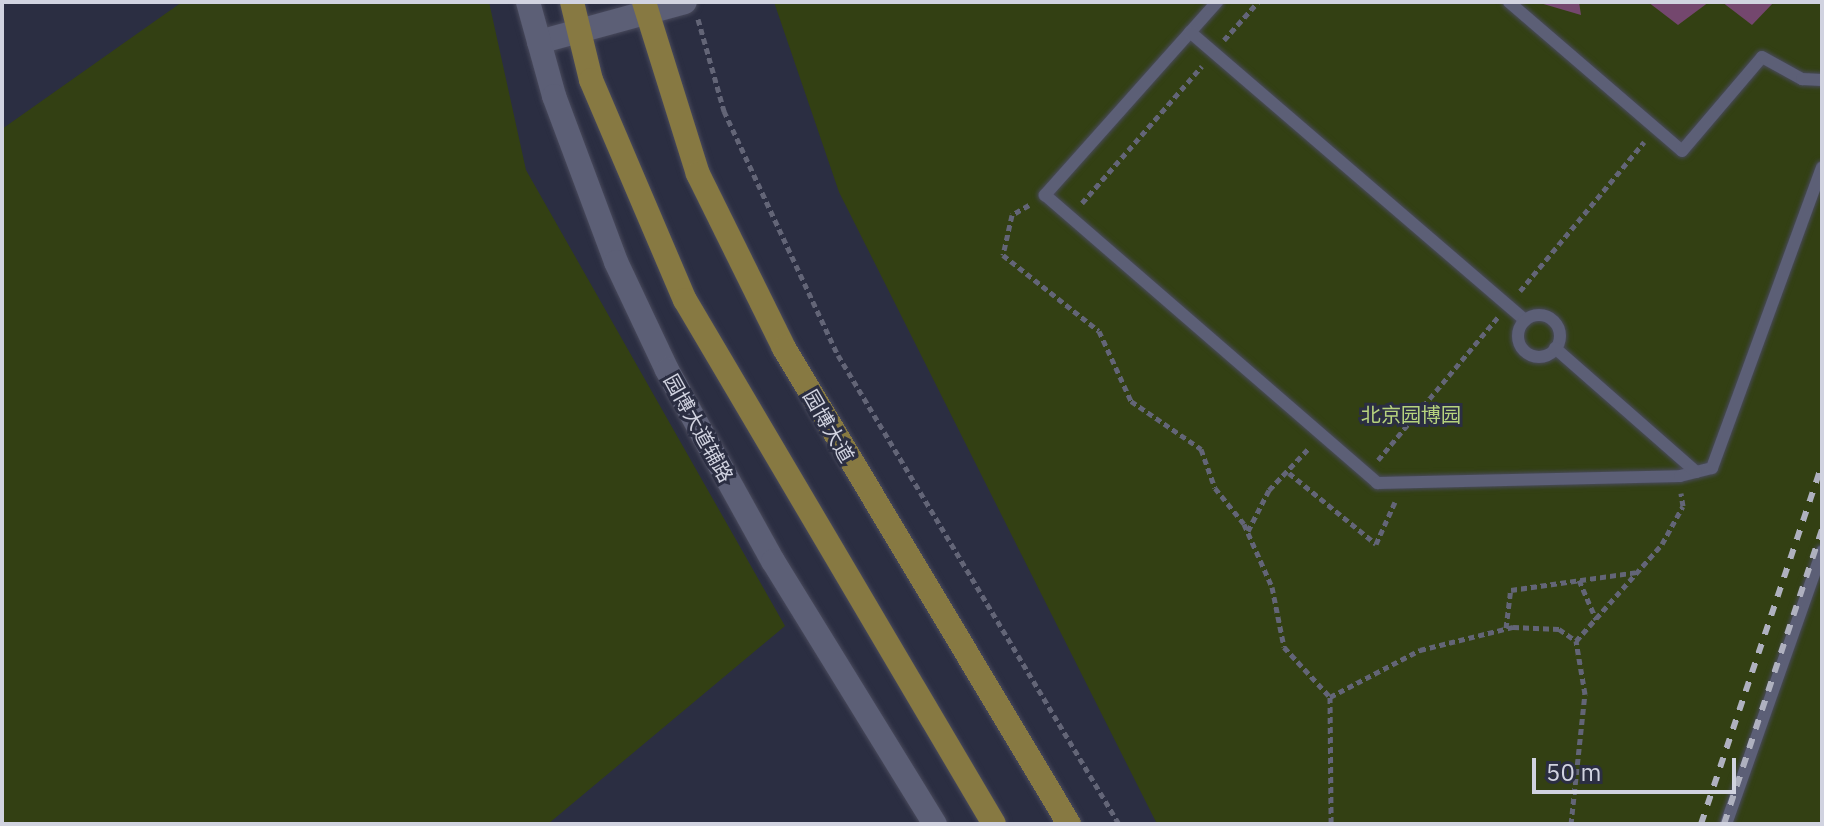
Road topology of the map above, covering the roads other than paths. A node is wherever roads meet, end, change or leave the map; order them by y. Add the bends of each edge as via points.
1 (528, 2) edge
2 (572, 2) edge
3 (685, 2) edge
4 (1217, 2) edge
5 (1509, 2) edge
6 (645, 8) edge
7 (578, 29) junction
8 (1190, 32) junction
9 (539, 42) junction
10 (1822, 80) edge
11 (1822, 167) edge
12 (1525, 320) junction
13 (1555, 348) junction
14 (1696, 472) junction
15 (1822, 551) edge
16 (935, 824) edge
17 (994, 824) edge
18 (1069, 824) edge
19 (1726, 824) edge

1 - 9 street, 园博大道辅路
2 - 7 main road
3 - 6 street
4 - 8 lane
5 - 10 lane via 1682,151 1762,57 1802,79
6 - 7 street
6 - 18 main road, 园博大道 via 698,174 784,348
7 - 9 street
7 - 17 main road via 591,80 685,300
8 - 12 lane
8 - 14 lane via 1045,195 1070,217 1377,483
9 - 16 street, 园博大道辅路 via 616,262 667,370 773,561
11 - 14 lane via 1712,468
12 - 13 lane via 1536,315 1554,321 1560,333
12 - 13 lane via 1518,333 1526,352 1540,357
13 - 14 lane
15 - 19 lane

